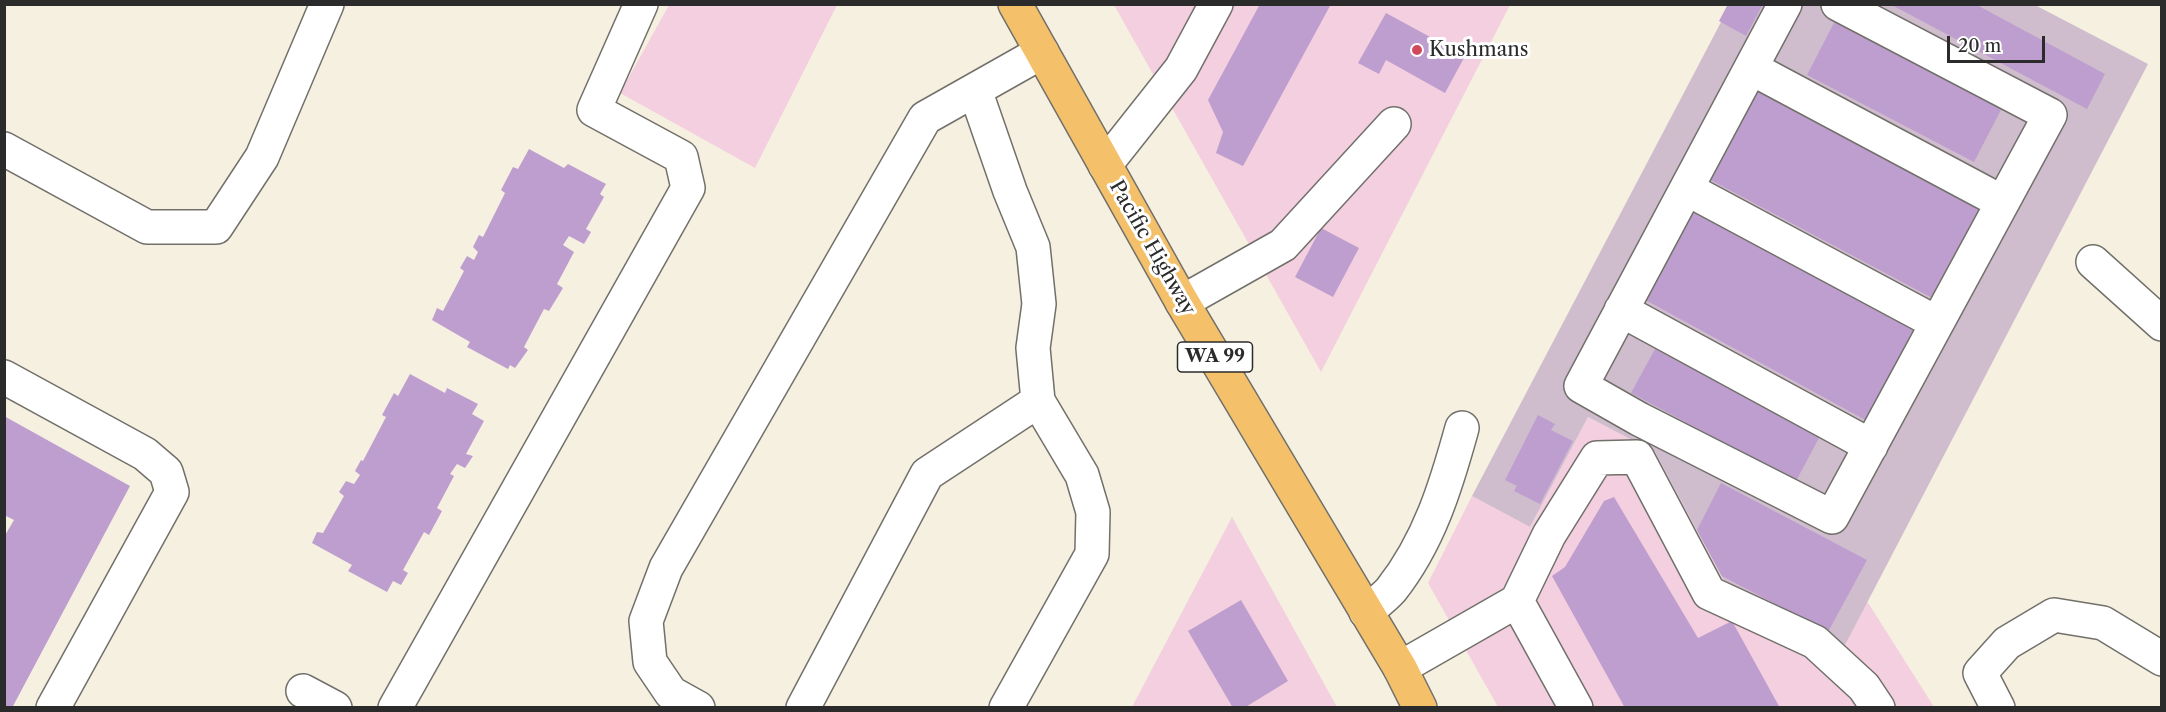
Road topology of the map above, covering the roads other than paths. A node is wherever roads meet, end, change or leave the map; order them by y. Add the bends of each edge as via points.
1 (327, 4) edge
2 (641, 4) edge
3 (1016, 4) edge
4 (1216, 4) edge
5 (1785, 4) edge
6 (1838, 4) edge
7 (1042, 52) junction
8 (1751, 68) junction
9 (975, 90) junction
10 (1394, 124) dead end
11 (4, 149) edge
12 (1105, 165) junction
13 (1686, 189) junction
14 (2002, 202) junction
15 (2093, 262) dead end
16 (1182, 302) junction
17 (1621, 310) junction
18 (1937, 323) junction
19 (2162, 324) edge
20 (4, 377) edge
21 (1038, 401) junction
22 (1639, 419) junction
23 (1462, 428) dead end
24 (1871, 446) junction
25 (1617, 457) junction
26 (1517, 602) junction
27 (1366, 612) junction
28 (2162, 659) edge
29 (1400, 668) junction
30 (303, 691) dead end
31 (53, 708) edge
32 (335, 708) edge
33 (395, 708) edge
34 (698, 708) edge
35 (803, 708) edge
36 (1006, 708) edge
37 (1420, 708) edge
38 (1575, 708) edge
39 (1878, 708) edge
40 (1998, 708) edge

1 - 11 lane via 262,157 216,226 147,227
2 - 33 lane via 594,110 681,157 688,188
3 - 7 highway, Pacific Highway / WA 99
4 - 12 lane via 1181,69
5 - 8 lane
6 - 14 lane via 2050,115
7 - 9 lane
7 - 12 highway, Pacific Highway / WA 99
8 - 13 lane
8 - 14 lane
9 - 21 lane via 1033,247 1039,304 1033,348
9 - 34 lane via 925,118 666,568 646,621 650,662 671,693
10 - 16 lane via 1282,245
12 - 16 highway, Pacific Highway / WA 99
13 - 17 lane
13 - 18 lane
14 - 18 lane
15 - 19 lane
16 - 27 highway, Pacific Highway / WA 99
17 - 22 lane via 1581,386
17 - 24 lane
18 - 24 lane
20 - 31 lane via 145,454 166,472 172,492
21 - 35 lane via 927,474
21 - 36 lane via 1082,475 1093,512 1092,554
22 - 24 lane via 1832,517
22 - 25 lane
23 - 27 lane via 1431,524 1390,592
25 - 26 lane via 1597,458 1549,535
25 - 39 lane via 1637,457 1709,593 1815,642 1864,687
26 - 29 lane
26 - 38 lane
27 - 29 highway, Pacific Highway / WA 99
28 - 40 lane via 2103,623 2054,615 2007,643 1980,673
29 - 37 highway, Pacific Highway / WA 99
30 - 32 lane

